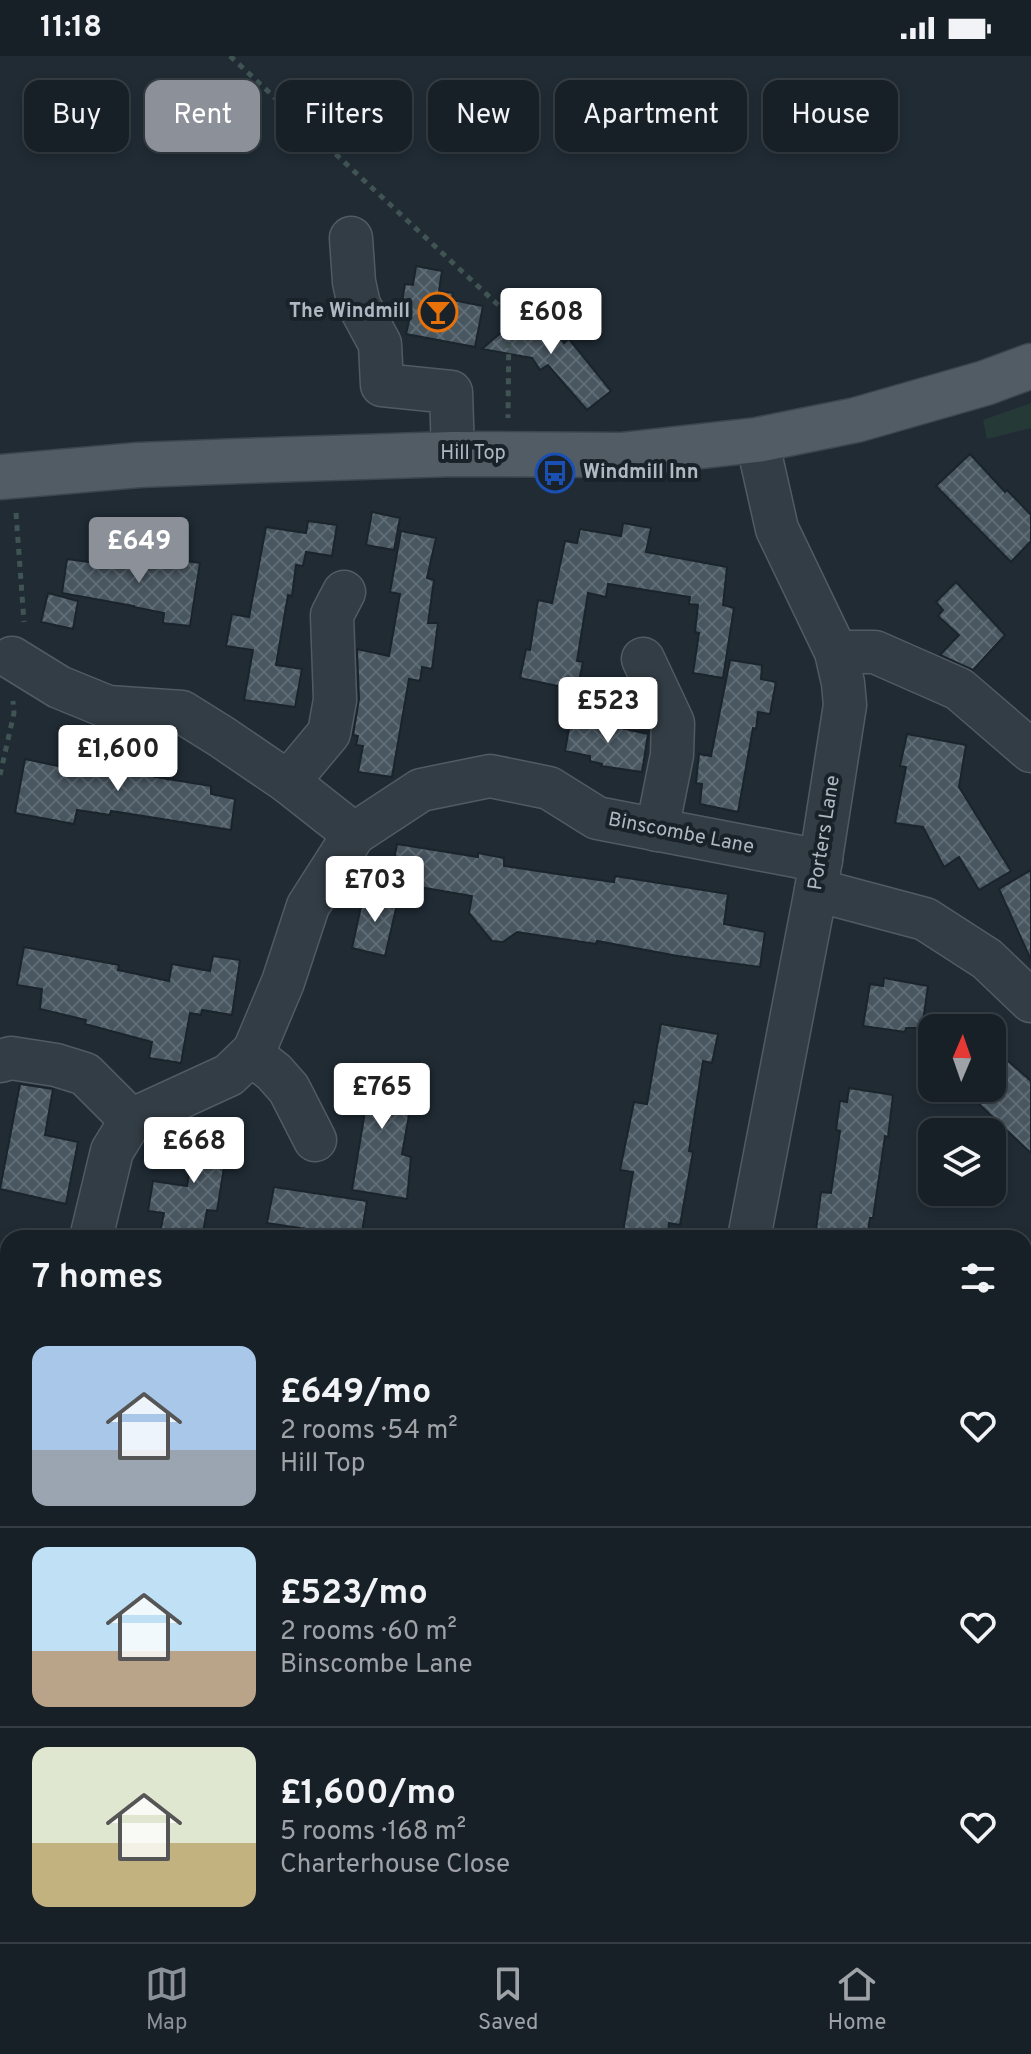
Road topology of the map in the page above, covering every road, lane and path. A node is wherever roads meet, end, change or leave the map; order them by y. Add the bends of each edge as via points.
1 (230, 56) edge
2 (351, 238) dead end
3 (1031, 366) edge
4 (757, 440) junction
5 (453, 454) junction
6 (507, 454) junction
7 (6, 476) edge
8 (344, 592) dead end
9 (836, 652) junction
10 (14, 659) junction
11 (643, 659) dead end
12 (1031, 751) edge
13 (0, 775) edge
14 (288, 782) junction
15 (657, 830) junction
16 (354, 834) junction
17 (818, 876) junction
18 (1031, 1001) edge
19 (251, 1054) junction
20 (0, 1061) edge
21 (131, 1120) junction
22 (315, 1140) dead end
23 (93, 1230) edge
24 (751, 1230) edge

1 - 6 path via 509,315
2 - 5 street via 359,305 380,344 382,385 451,392
3 - 4 main road, Hill Top via 856,420
4 - 6 main road, Hill Top via 621,455
4 - 9 street, Porters Lane via 777,529
5 - 6 main road, Hill Top
5 - 7 main road, Hill Top via 139,465
7 - 10 path via 25,641
8 - 14 street via 332,615 335,700 329,733
9 - 12 street via 875,652 959,689
9 - 17 street, Porters Lane via 845,705
10 - 13 path via 14,713
10 - 14 street via 59,687 108,707 182,712
11 - 15 street via 673,723
14 - 16 street
15 - 16 street, Binscombe Lane via 597,818 549,788 490,776 421,790
15 - 17 street, Binscombe Lane
16 - 19 street, Binscombe Lane via 308,906
17 - 18 street, Binscombe Lane via 925,919 987,959
17 - 24 street, Porters Lane
19 - 21 street, Binscombe Lane via 229,1075
19 - 22 street via 289,1089
20 - 21 street via 11,1058 85,1074
21 - 23 street via 112,1151

